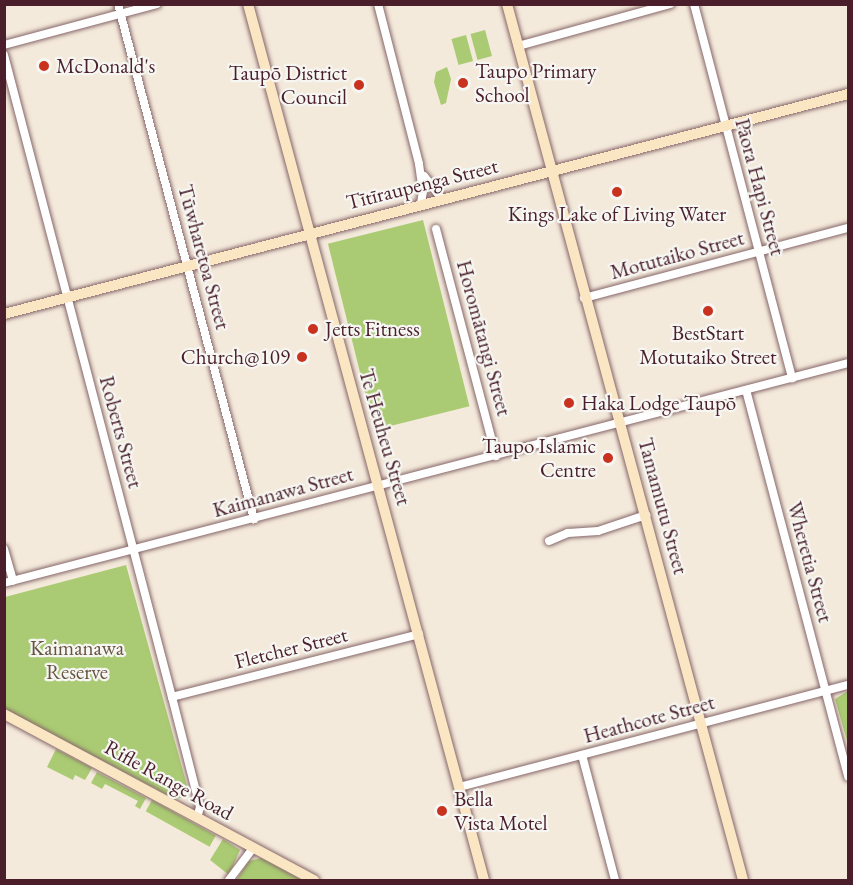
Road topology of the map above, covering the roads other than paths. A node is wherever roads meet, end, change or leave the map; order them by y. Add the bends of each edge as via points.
1 (118, 4) edge
2 (157, 4) edge
3 (248, 4) edge
4 (378, 4) edge
5 (507, 4) edge
6 (670, 4) edge
7 (694, 4) edge
8 (121, 14) junction
9 (4, 45) edge
10 (518, 46) junction
11 (4, 55) edge
12 (849, 94) edge
13 (725, 126) junction
14 (418, 164) junction
15 (550, 172) junction
16 (442, 199) junction
17 (421, 204) junction
18 (849, 228) edge
19 (436, 229) dead end
20 (308, 233) junction
21 (759, 252) junction
22 (188, 265) junction
23 (67, 297) junction
24 (584, 298) junction
25 (4, 314) edge
26 (849, 363) edge
27 (792, 378) junction
28 (746, 390) junction
29 (620, 423) junction
30 (496, 456) junction
31 (379, 487) junction
32 (646, 515) junction
33 (254, 519) junction
34 (549, 541) dead end
35 (4, 549) edge
36 (133, 550) junction
37 (9, 582) edge
38 (419, 634) junction
39 (849, 685) edge
40 (826, 691) junction
41 (172, 697) junction
42 (4, 714) edge
43 (702, 724) junction
44 (582, 755) junction
45 (849, 777) edge
46 (459, 788) junction
47 (197, 818) junction
48 (253, 848) junction
49 (230, 880) edge
50 (314, 880) edge
51 (484, 880) edge
52 (615, 880) edge
53 (743, 880) edge

1 - 8 street, Tūwharetoa Street
2 - 8 street
3 - 20 street, Te Heuheu Street
4 - 14 street
5 - 10 street, Tamamutu Street
6 - 10 street
7 - 13 street, Pāora Hapi Street
8 - 9 street
8 - 22 street, Tūwharetoa Street
10 - 15 street, Tamamutu Street
11 - 23 street, Roberts Street
12 - 13 street, Tītīraupenga Street
13 - 15 street, Tītīraupenga Street
13 - 21 street, Pāora Hapi Street
14 - 16 street via 429,187
14 - 17 street
15 - 16 street, Tītīraupenga Street
15 - 24 street, Tamamutu Street
16 - 17 street, Tītīraupenga Street
17 - 20 street, Tītīraupenga Street
18 - 21 street, Motutaiko Street
19 - 30 street, Horomātangi Street
20 - 22 street, Tītīraupenga Street
20 - 31 street, Te Heuheu Street
21 - 24 street, Motutaiko Street
21 - 27 street, Pāora Hapi Street
22 - 23 street, Tītīraupenga Street
22 - 33 street, Tūwharetoa Street
23 - 25 street, Tītīraupenga Street
23 - 36 street, Roberts Street
24 - 29 street, Tamamutu Street
26 - 27 street, Kaimanawa Street
27 - 28 street, Kaimanawa Street
28 - 29 street, Kaimanawa Street
28 - 40 street, Wheretia Street
29 - 30 street, Kaimanawa Street
29 - 32 street, Tamamutu Street
30 - 31 street, Kaimanawa Street
31 - 33 street, Kaimanawa Street
31 - 38 street, Te Heuheu Street
32 - 34 street via 598,531 568,532
32 - 43 street, Tamamutu Street
33 - 36 street, Kaimanawa Street
35 - 37 street
36 - 37 street, Kaimanawa Street
36 - 41 street, Roberts Street
38 - 41 street, Fletcher Street
38 - 46 street, Te Heuheu Street
39 - 40 street, Heathcote Street
40 - 43 street, Heathcote Street
40 - 45 street, Wheretia Street
41 - 47 street, Roberts Street via 200,807
42 - 47 street, Rifle Range Road
43 - 44 street, Heathcote Street
43 - 53 street, Tamamutu Street
44 - 46 street, Heathcote Street
44 - 52 street
46 - 51 street, Te Heuheu Street
47 - 48 street, Rifle Range Road
48 - 49 street
48 - 50 street, Rifle Range Road

